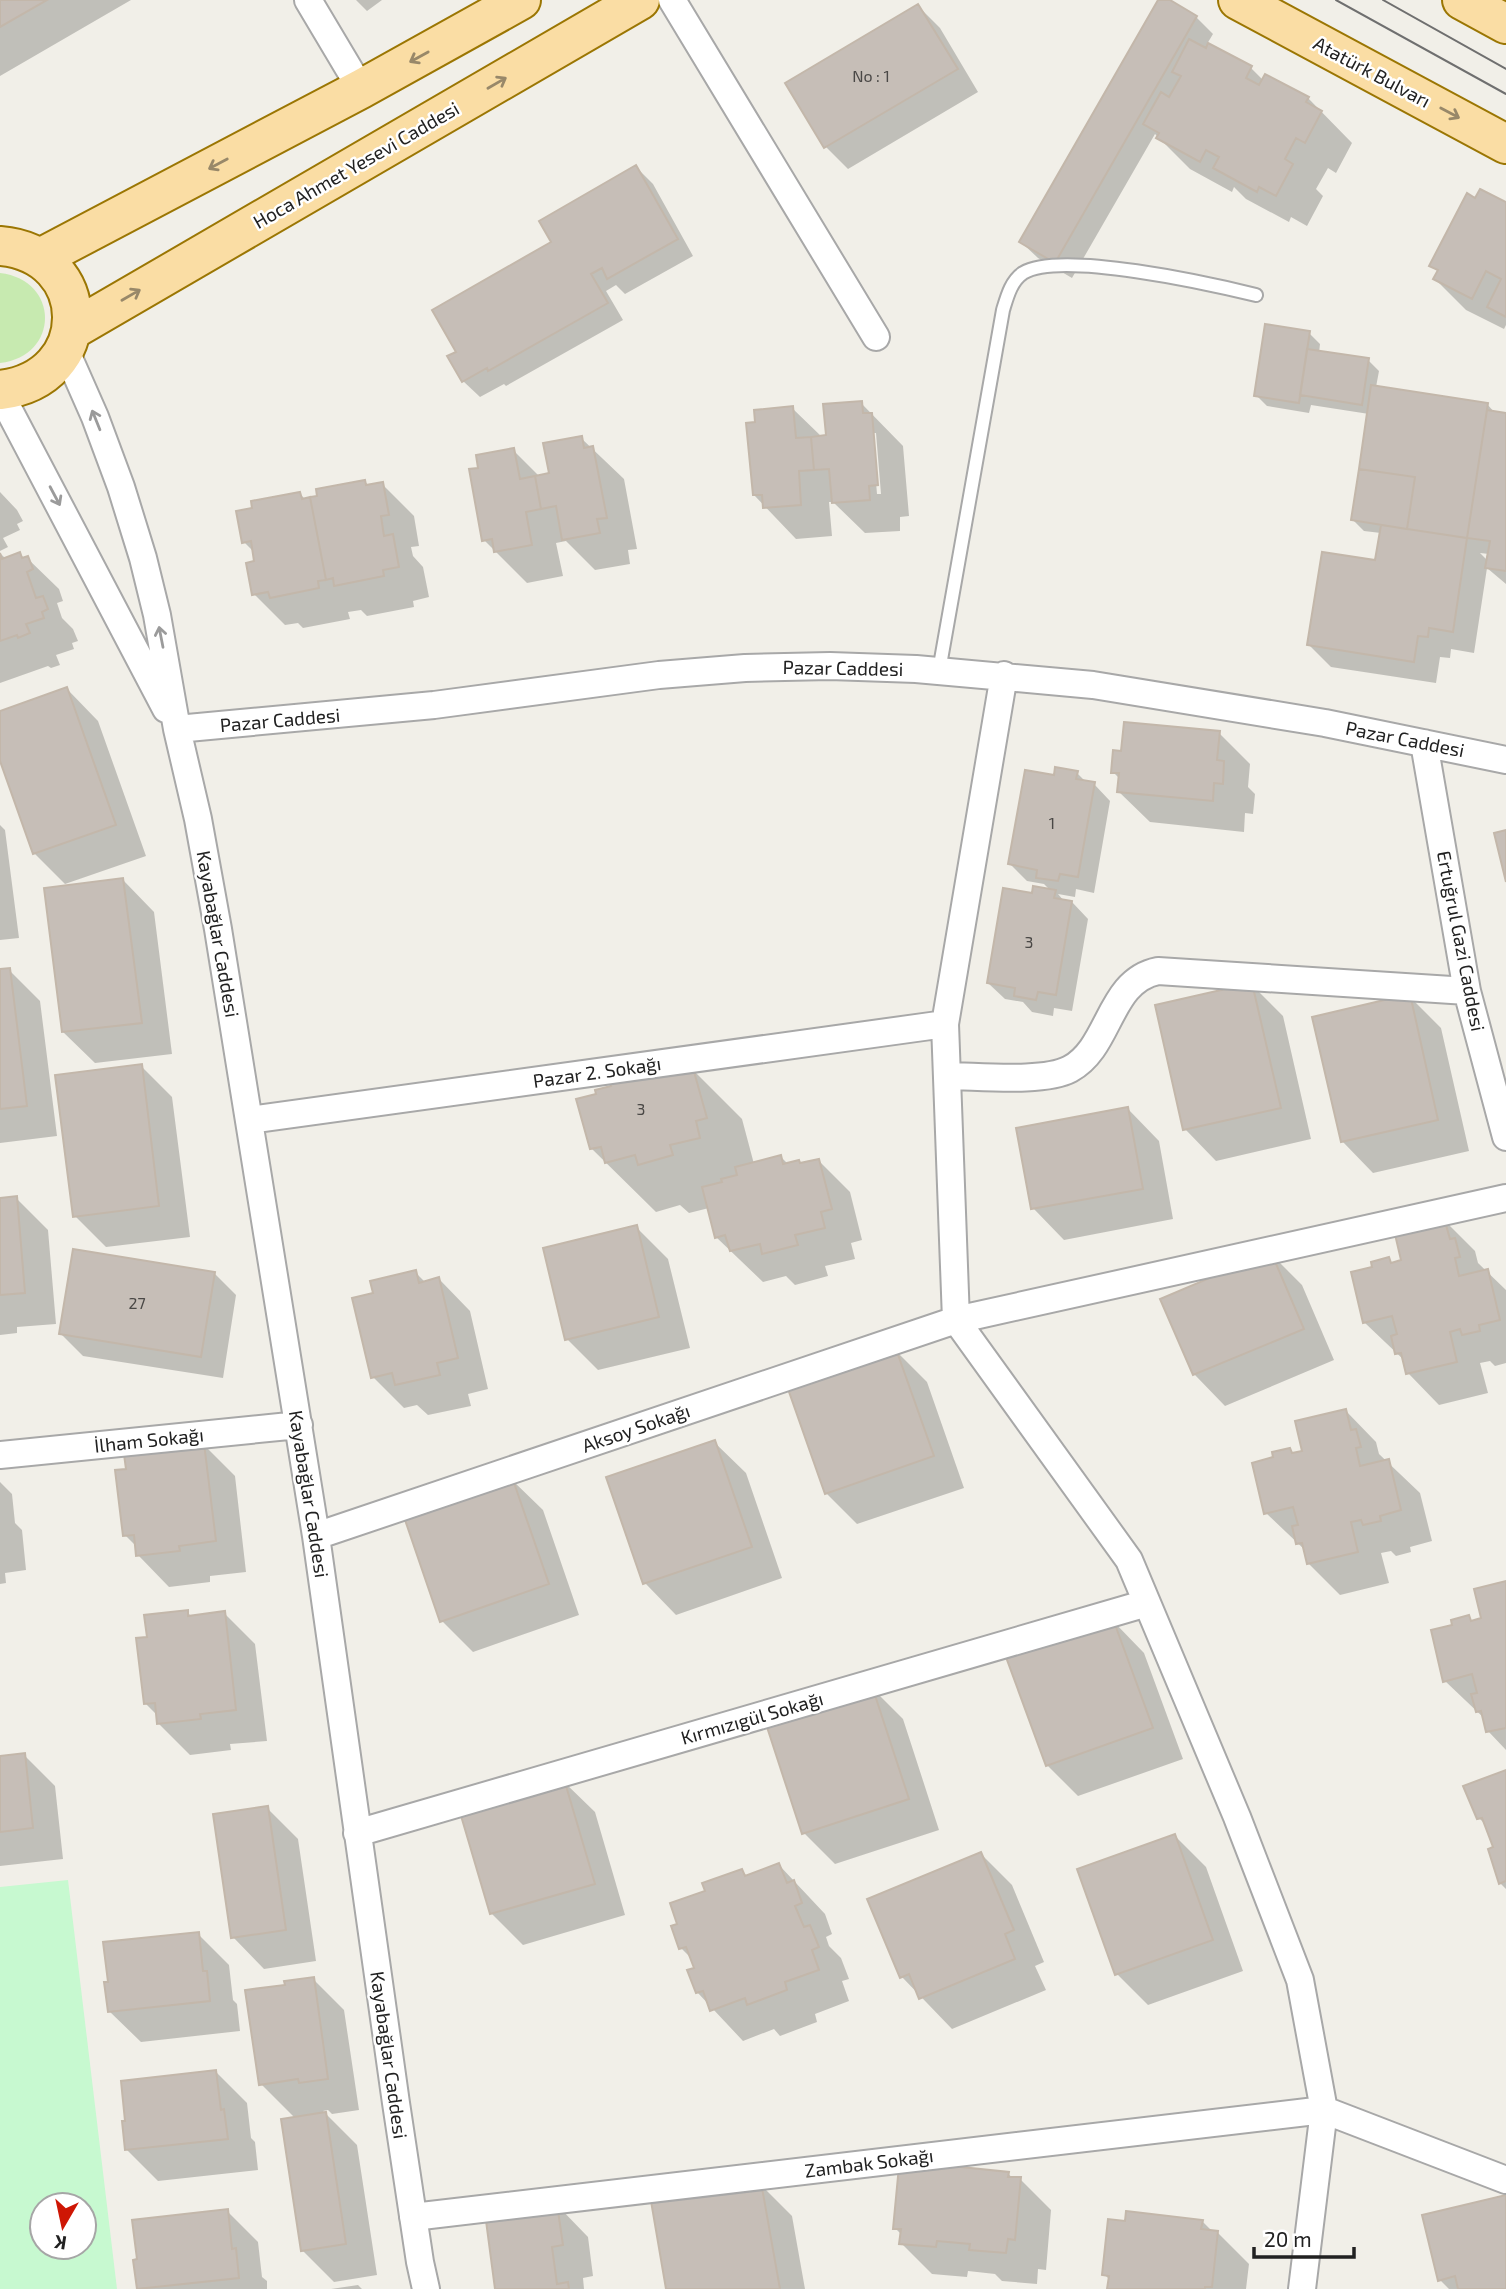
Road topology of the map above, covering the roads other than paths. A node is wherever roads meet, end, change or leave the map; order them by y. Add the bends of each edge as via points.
1 (308, 0) edge
2 (521, 0) edge
3 (640, 0) edge
4 (672, 0) edge
5 (1238, 0) edge
6 (361, 89) junction
7 (1506, 144) edge
8 (0, 245) edge
9 (40, 258) junction
10 (1256, 295) dead end
11 (876, 337) dead end
12 (68, 340) junction
13 (0, 391) edge
14 (939, 671) junction
15 (1004, 675) junction
16 (177, 729) junction
17 (1424, 743) junction
18 (1506, 760) edge
19 (1467, 991) junction
20 (945, 1024) junction
21 (947, 1076) junction
22 (250, 1120) junction
23 (1506, 1137) edge
24 (1506, 1198) edge
25 (956, 1320) junction
26 (299, 1425) junction
27 (0, 1455) edge
28 (316, 1536) junction
29 (1147, 1603) junction
30 (357, 1833) junction
31 (1324, 2109) junction
32 (1506, 2180) edge
33 (413, 2217) junction
34 (420, 2262) junction
35 (421, 2289) edge
36 (426, 2289) edge
37 (1302, 2289) edge

1 - 6 street
2 -> 6 main road
12 -> 3 main road, Hoca Ahmet Yesevi Caddesi
4 - 11 street
5 -> 7 main road, Atatürk Bulvarı
6 -> 9 main road
8 - 9 main road
9 - 12 main road via 66,289 72,309
10 - 14 lane via 1126,270 1040,266 1022,274 1010,289 1003,310
12 - 13 main road, Hoca Ahmet Yesevi Caddesi via 54,366 38,379
16 -> 12 street, Kayabağlar Caddesi via 143,558
13 -> 16 street, Kayabağlar Caddesi
14 - 15 street, Pazar Caddesi
14 - 16 street, Pazar Caddesi via 745,668 434,705
15 - 17 street, Pazar Caddesi via 1180,698
15 - 20 street
16 - 22 street, Kayabağlar Caddesi via 198,819
17 - 18 street, Pazar Caddesi
17 - 19 street, Ertuğrul Gazi Caddesi
19 - 21 street via 1158,971 1136,979 1127,988 1090,1050 1071,1069 1040,1076
19 - 23 street, Ertuğrul Gazi Caddesi
20 - 21 street
20 - 22 street, Pazar 2. Sokağı
21 - 25 street
22 - 26 street, Kayabağlar Caddesi
24 - 25 street, Aksoy Sokağı
25 - 28 street, Aksoy Sokağı
25 - 29 street via 1129,1560
26 - 27 street, İlham Sokağı
26 - 28 street, Kayabağlar Caddesi
28 - 30 street, Kayabağlar Caddesi
29 - 30 street, Kırmızıgül Sokağı
29 - 31 street via 1300,1980
30 - 33 street, Kayabağlar Caddesi
31 - 32 street
31 - 33 street, Zambak Sokağı
31 - 37 street
33 - 34 street, Kayabağlar Caddesi
34 - 35 street, Kayabağlar Caddesi
34 - 36 street, Kayabağlar Caddesi

